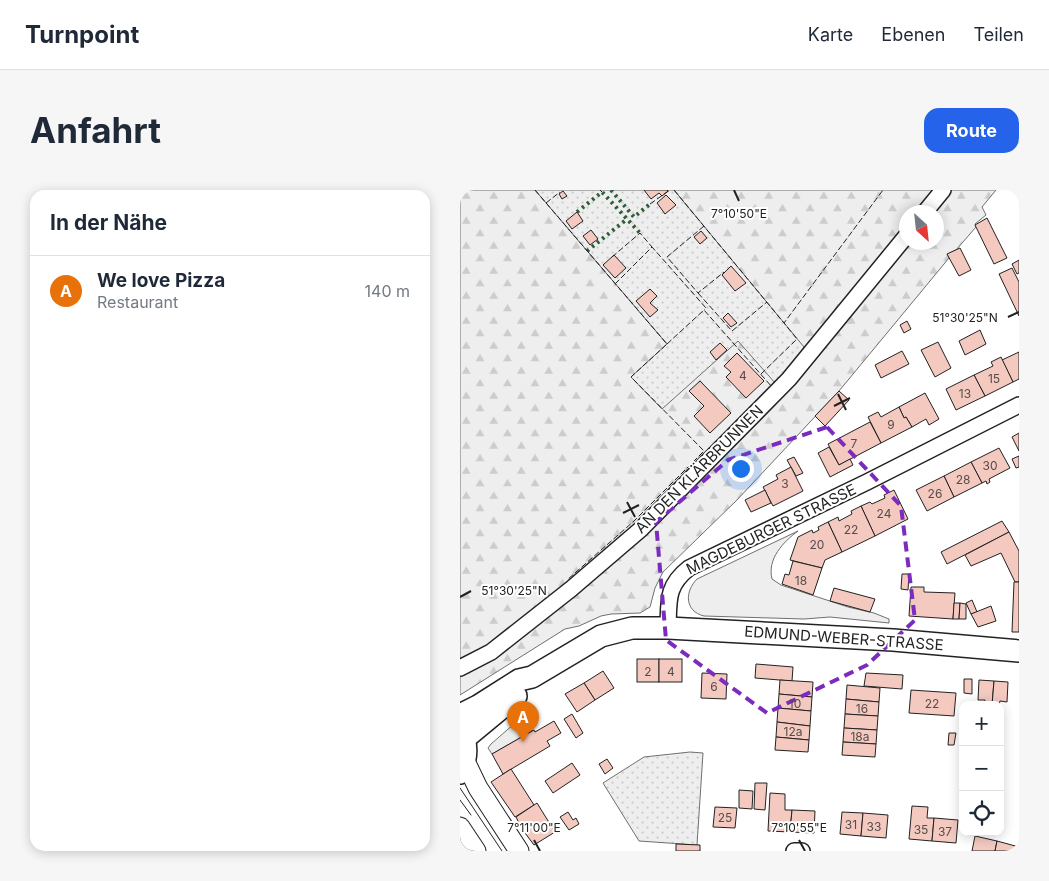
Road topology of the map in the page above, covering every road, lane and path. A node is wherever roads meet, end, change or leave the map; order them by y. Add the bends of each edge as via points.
1 (943, 190) edge
2 (931, 205) edge
3 (899, 244) edge
4 (1019, 405) edge
5 (668, 628) junction
6 (1019, 651) edge
7 (460, 668) edge
8 (532, 677) junction
9 (460, 715) edge
10 (462, 735) edge
11 (463, 767) edge
12 (460, 827) edge
13 (476, 851) edge
14 (519, 851) edge
15 (794, 851) edge
16 (802, 851) edge

1 - 2 street
3 - 7 street, AN DEN KLÄRBRUNNEN via 789,378 640,529 498,646
4 - 5 street, MAGDEBURGER STRASSE via 689,568 669,592
5 - 6 main road, EDMUND-WEBER-STRASSE via 893,640
5 - 8 main road via 632,628 601,636
8 - 9 main road via 519,680
8 - 10 main road via 524,689
10 - 11 main road via 466,750
11 - 14 street
12 - 13 street
15 - 16 street

